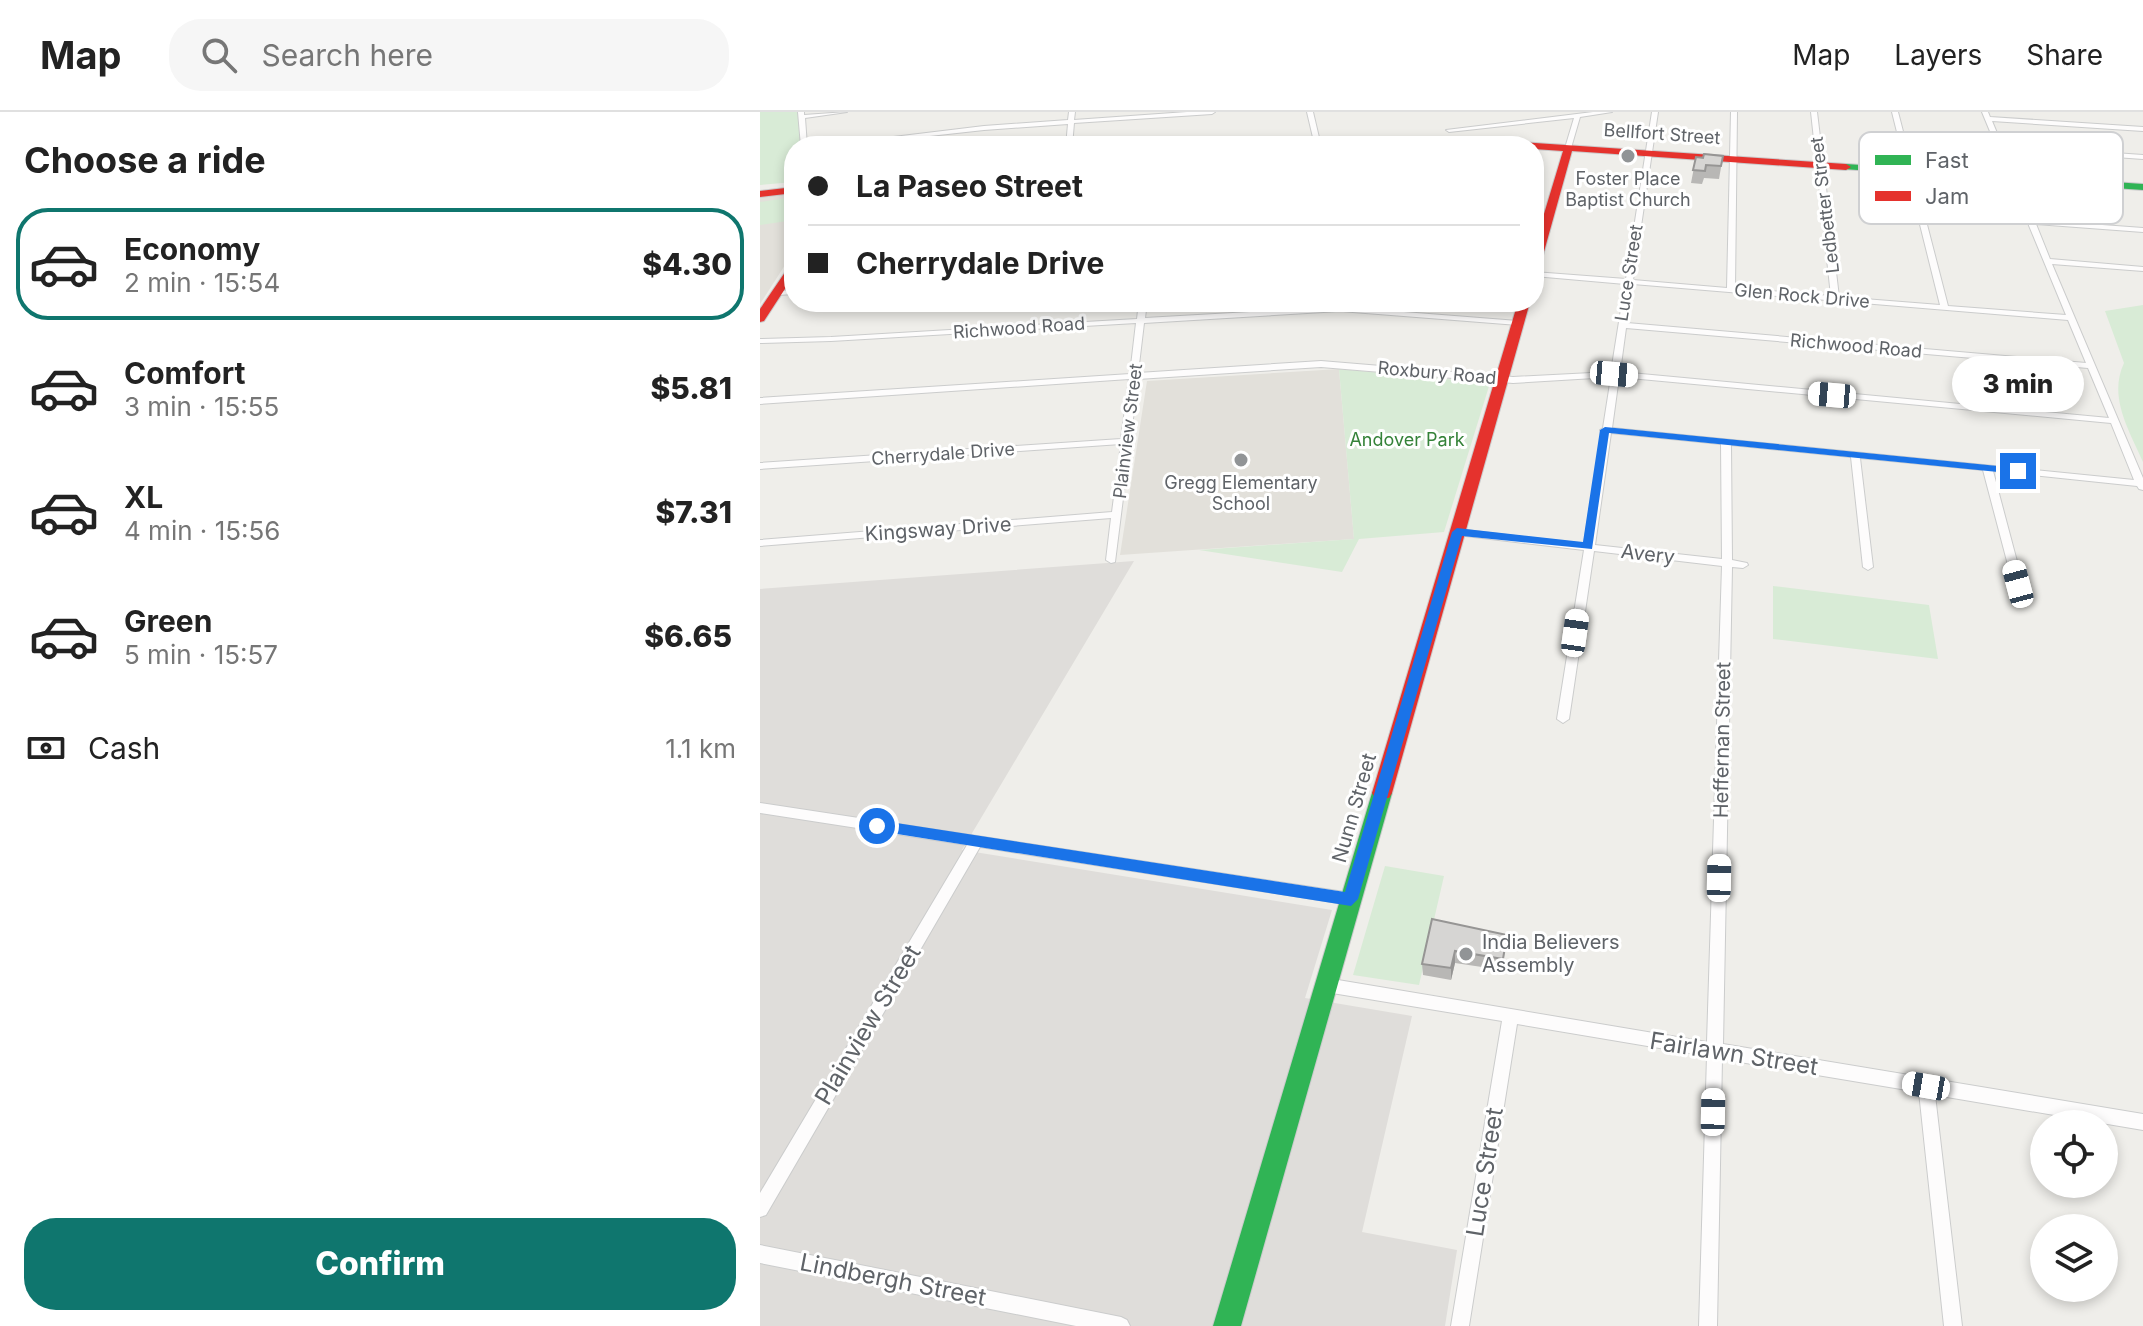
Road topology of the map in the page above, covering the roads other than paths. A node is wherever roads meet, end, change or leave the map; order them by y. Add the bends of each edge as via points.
1 (844, 112) edge
2 (1072, 112) edge
3 (1212, 112) edge
4 (1310, 112) edge
5 (1609, 112) edge
6 (1655, 112) edge
7 (1734, 112) edge
8 (1814, 112) edge
9 (1895, 112) edge
10 (802, 114) edge
11 (1575, 114) edge
12 (1986, 115) edge
13 (1071, 121) junction
14 (2143, 129) edge
15 (1900, 132) edge
16 (803, 136) edge
17 (922, 136) edge
18 (1070, 136) edge
19 (1315, 136) edge
20 (1445, 136) edge
21 (1544, 148) edge
22 (1568, 150) junction
23 (1544, 151) edge
24 (1649, 156) junction
25 (2123, 156) edge
26 (2143, 157) edge
27 (1734, 162) junction
28 (1822, 169) junction
29 (1859, 171) edge
30 (784, 184) edge
31 (2123, 186) edge
32 (760, 187) edge
33 (2143, 187) edge
34 (784, 191) edge
35 (2123, 193) edge
36 (760, 194) edge
37 (2143, 195) edge
38 (1544, 217) edge
39 (1923, 224) edge
40 (2032, 224) edge
41 (2059, 224) edge
42 (2143, 230) edge
43 (2047, 261) junction
44 (2143, 269) edge
45 (1544, 275) edge
46 (1628, 281) junction
47 (1731, 290) junction
48 (784, 294) edge
49 (1835, 299) junction
50 (1944, 307) junction
51 (1142, 312) edge
52 (1286, 312) edge
53 (1378, 312) edge
54 (1521, 312) edge
55 (760, 318) edge
56 (2070, 318) junction
57 (1141, 320) junction
58 (1518, 323) junction
59 (1622, 325) junction
60 (760, 341) edge
61 (2091, 366) junction
62 (1614, 374) junction
63 (1135, 376) junction
64 (1502, 378) junction
65 (760, 401) edge
66 (2113, 421) junction
67 (1605, 430) junction
68 (1126, 441) junction
69 (1726, 442) junction
70 (1855, 454) junction
71 (760, 466) edge
72 (1987, 468) junction
73 (2142, 487) edge
74 (1117, 515) junction
75 (1457, 532) junction
76 (760, 543) edge
77 (1588, 546) junction
78 (1111, 560) dead end
79 (1727, 563) junction
80 (1743, 565) dead end
81 (1868, 567) dead end
82 (2018, 584) dead end
83 (1563, 719) dead end
84 (760, 808) edge
85 (976, 842) junction
86 (1351, 899) junction
87 (1326, 985) junction
88 (1510, 1018) junction
89 (1715, 1051) junction
90 (1926, 1086) junction
91 (2143, 1122) edge
92 (760, 1209) edge
93 (760, 1254) edge
94 (1121, 1326) edge
95 (1227, 1326) edge
96 (1460, 1326) edge
97 (1708, 1326) edge
98 (1953, 1326) edge

1 - 10 street
2 - 13 street
3 - 13 street
4 - 19 street
5 - 11 street
6 - 24 street, Luce Street
7 - 27 street
8 - 28 street, Ledbetter Street
9 - 15 street
10 - 16 street
11 - 20 street
11 - 22 street
12 - 14 street
13 - 17 street
13 - 18 street
21 - 22 main road, Bellfort Street
22 - 23 main road, Bellfort Street
22 - 24 main road, Bellfort Street
22 - 38 main road
24 - 27 main road, Bellfort Street
24 - 46 street, Luce Street
25 - 26 street
27 - 28 main road, Bellfort Street
27 - 47 street
28 - 29 main road, Bellfort Street
28 - 49 street, Ledbetter Street
30 - 32 main road
31 - 33 main road, Bellfort Street
34 - 36 main road
35 - 37 main road, Bellfort Street
39 - 50 street
40 - 43 street
41 - 42 street
43 - 44 street
43 - 56 street
45 - 46 street, Glen Rock Drive
46 - 47 street, Glen Rock Drive
46 - 59 street, Luce Street
47 - 49 street, Glen Rock Drive
48 - 55 main road
49 - 50 street, Glen Rock Drive
50 - 56 street, Glen Rock Drive
51 - 57 street, Plainview Street
52 - 57 street, Richwood Road
53 - 58 street, Richwood Road
54 - 58 main road, Nunn Street
56 - 61 street
57 - 60 street, Richwood Road
57 - 63 street, Plainview Street
58 - 64 main road, Nunn Street
59 - 61 street, Richwood Road
59 - 62 street, Luce Street
61 - 66 street
62 - 64 street, Roxbury Road
62 - 66 street, Roxbury Road
62 - 67 street, Luce Street
63 - 64 street, Roxbury Road via 1321,364
63 - 65 street, Roxbury Road
63 - 68 street, Plainview Street
64 - 75 main road, Nunn Street
66 - 73 street
67 - 69 street
67 - 77 street, Luce Street
68 - 71 street, Cherrydale Drive
68 - 74 street, Plainview Street
69 - 70 street
69 - 79 street, Heffernan Street
70 - 72 street
70 - 81 street
72 - 73 street
72 - 82 street
74 - 76 street, Kingsway Drive
74 - 78 street, Plainview Street
75 - 77 street, Avery
75 - 86 main road, Nunn Street
77 - 79 street, Avery
77 - 83 street, Luce Street
79 - 80 street, Avery
79 - 89 street, Heffernan Street
84 - 85 street
85 - 86 street
85 - 92 street, Plainview Street
86 - 87 main road, Nunn Street
87 - 88 street, Fairlawn Street
87 - 95 main road, Nunn Street
88 - 89 street, Fairlawn Street
88 - 96 street, Luce Street
89 - 90 street, Fairlawn Street
89 - 97 street, Heffernan Street
90 - 91 street, Fairlawn Street
90 - 98 street
93 - 94 street, Lindbergh Street

